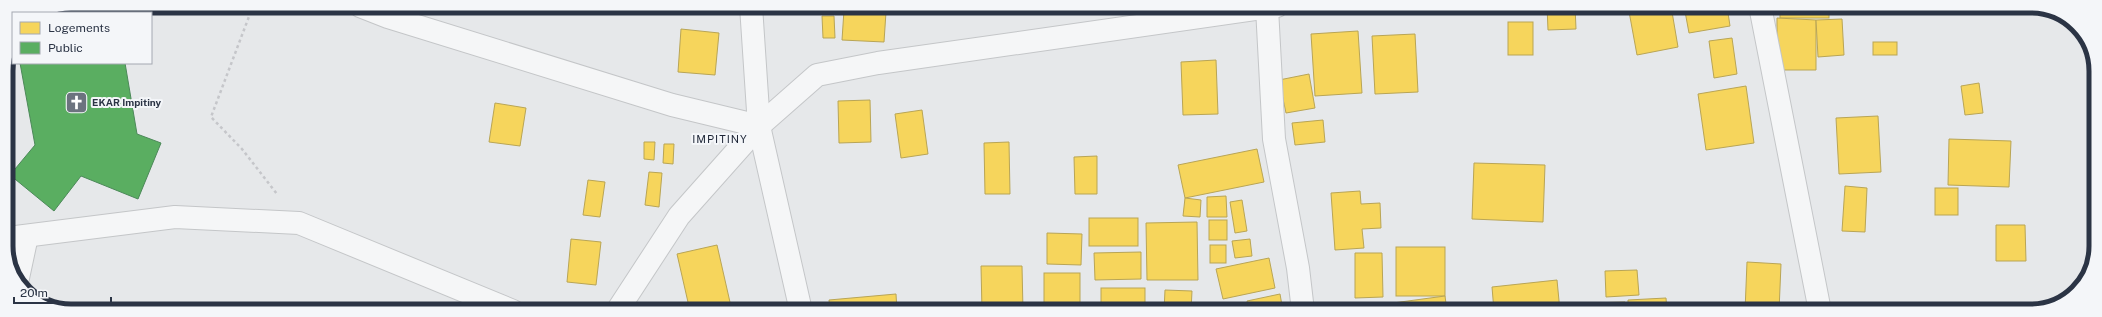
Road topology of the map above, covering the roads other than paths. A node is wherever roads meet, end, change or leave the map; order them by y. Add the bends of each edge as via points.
1 (378, 13) edge
2 (752, 13) edge
3 (1230, 13) edge
4 (1272, 13) edge
5 (1761, 13) edge
6 (759, 126) junction
7 (18, 237) edge
8 (18, 270) edge
9 (496, 304) edge
10 (622, 304) edge
11 (799, 304) edge
12 (1302, 304) edge
13 (1819, 304) edge

1 - 6 street via 672,104
2 - 6 street
3 - 6 street via 878,63 817,75
4 - 12 street via 1274,139
5 - 13 street
6 - 10 street via 679,216
6 - 11 street
7 - 8 street
7 - 9 street via 175,217 299,223

